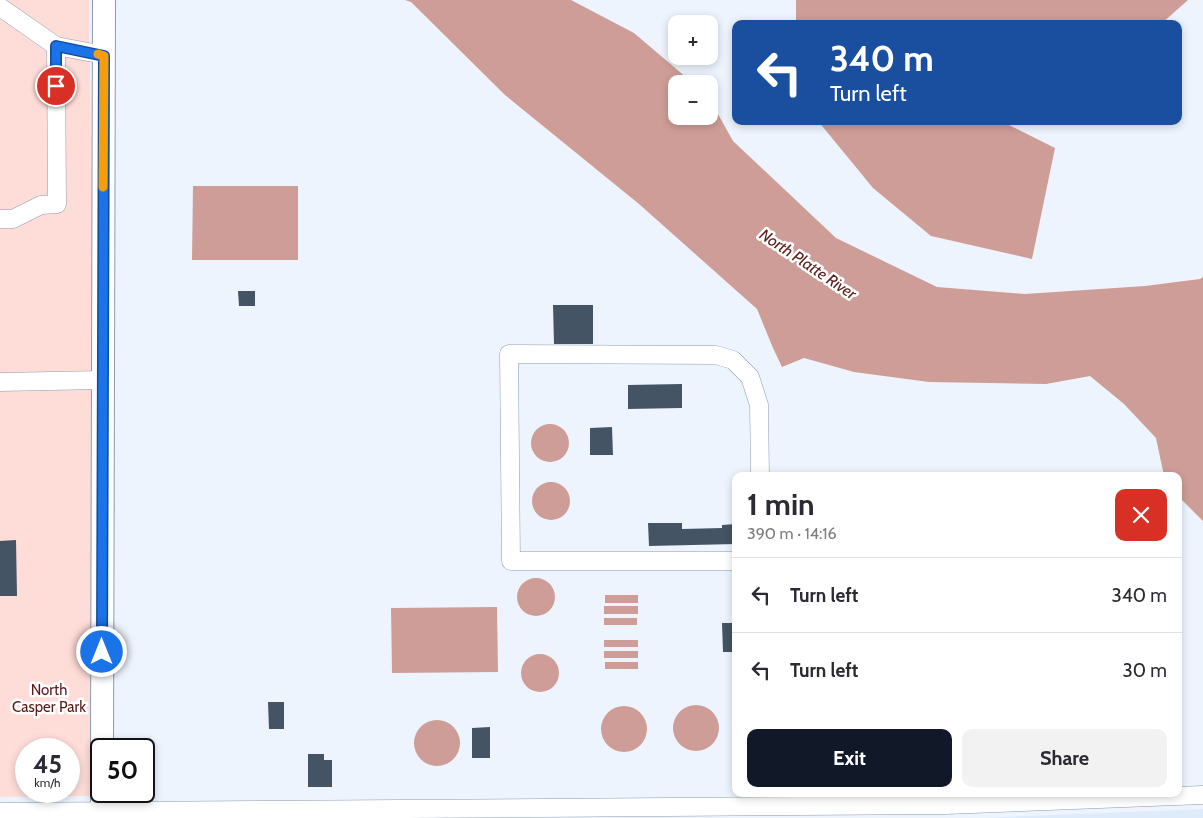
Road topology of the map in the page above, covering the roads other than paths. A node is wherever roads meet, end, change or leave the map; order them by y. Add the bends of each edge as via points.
1 (104, 0) edge
2 (0, 7) edge
3 (56, 46) junction
4 (104, 56) junction
5 (0, 219) edge
6 (102, 380) junction
7 (0, 382) edge
8 (760, 472) edge
9 (732, 561) edge
10 (102, 738) edge
11 (1203, 795) edge
12 (1182, 796) edge
13 (1171, 797) edge
14 (763, 800) edge
15 (102, 807) edge
16 (946, 811) edge
17 (0, 812) edge
18 (636, 812) edge
19 (393, 813) edge
20 (502, 813) edge

1 - 4 main road
2 - 3 street
3 - 4 street
3 - 5 street via 57,204 41,205 13,219
4 - 6 main road
6 - 7 street
6 - 10 main road
8 - 9 street via 759,405 750,377 733,360 716,355 508,354 511,561
11 - 12 street
13 - 16 street
14 - 16 street
14 - 18 street
15 - 17 street
15 - 19 street
18 - 20 street
19 - 20 street

